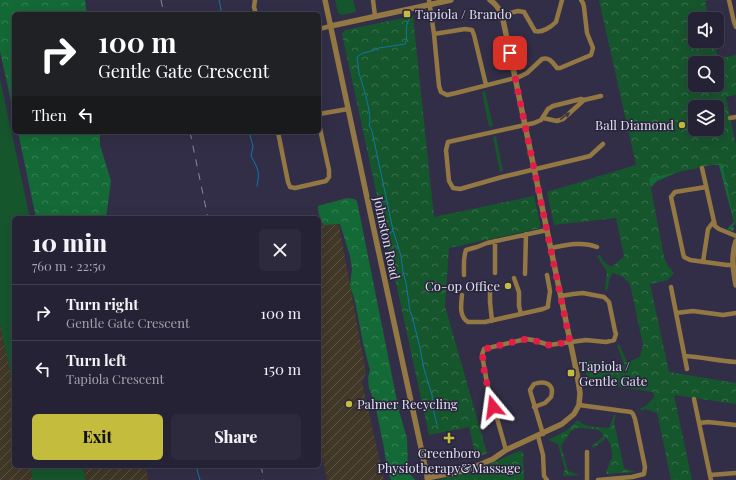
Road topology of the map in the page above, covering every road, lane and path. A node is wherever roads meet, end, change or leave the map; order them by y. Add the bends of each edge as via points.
1 (255, 0) edge
2 (325, 0) edge
3 (373, 0) edge
4 (451, 0) edge
5 (490, 0) edge
6 (562, 0) edge
7 (581, 0) edge
8 (729, 0) edge
9 (430, 2) edge
10 (255, 12) edge
11 (502, 15) junction
12 (375, 16) junction
13 (331, 26) junction
14 (736, 27) edge
15 (321, 28) edge
16 (434, 34) junction
17 (515, 79) junction
18 (486, 85) junction
19 (601, 96) dead end
20 (584, 100) junction
21 (348, 109) junction
22 (321, 114) edge
23 (736, 117) edge
24 (542, 118) junction
25 (730, 118) dead end
26 (525, 125) junction
27 (321, 133) edge
28 (278, 134) edge
29 (603, 144) dead end
30 (702, 168) dead end
31 (535, 170) junction
32 (706, 186) junction
33 (714, 221) junction
34 (547, 230) junction
35 (526, 234) junction
36 (736, 236) edge
37 (736, 241) edge
38 (495, 242) junction
39 (597, 247) dead end
40 (551, 248) junction
41 (703, 262) junction
42 (732, 265) junction
43 (495, 273) dead end
44 (526, 274) dead end
45 (464, 275) dead end
46 (547, 275) dead end
47 (514, 278) dead end
48 (736, 285) edge
49 (671, 287) dead end
50 (490, 290) dead end
51 (560, 290) junction
52 (550, 291) junction
53 (462, 296) dead end
54 (561, 296) junction
55 (676, 313) junction
56 (736, 313) edge
57 (521, 314) junction
58 (492, 321) junction
59 (570, 342) junction
60 (685, 356) junction
61 (736, 362) edge
62 (687, 369) dead end
63 (694, 399) dead end
64 (579, 405) junction
65 (534, 407) junction
66 (699, 423) junction
67 (736, 425) edge
68 (541, 435) junction
69 (506, 450) junction
70 (587, 452) dead end
71 (736, 473) edge
72 (710, 477) edge
73 (427, 479) edge
74 (547, 480) edge
75 (587, 480) edge
76 (598, 480) edge

1 - 10 street
2 - 13 street, Johnston Road
3 - 12 street
4 - 9 street
5 - 11 street via 495,3
6 - 11 street via 556,22 540,32 536,31 524,12
7 - 17 street via 587,33 593,48 591,55 560,68 545,58 528,73
8 - 14 street
9 - 12 street
9 - 16 street
11 - 17 street
12 - 13 street
13 - 15 street
13 - 21 street, Johnston Road
16 - 18 street via 472,30
16 - 18 street via 441,92 448,95
17 - 18 street
17 - 26 street
19 - 20 street
20 - 24 street via 554,106 548,109
24 -> 20 street via 557,121 563,119
21 - 22 street
21 - 73 street, Johnston Road
23 - 25 street
24 - 26 street
26 - 31 street
26 - 31 street via 448,142 446,150 449,181 453,188 460,189
27 - 28 street via 329,177 326,181 295,188 290,187 288,182
29 - 31 street via 590,156
30 - 32 street
31 - 34 street
32 - 33 street
32 - 41 street via 675,192 671,197 684,257
33 - 36 street via 719,229
33 - 41 street via 708,229
34 - 35 street
34 - 40 street
35 - 38 street
35 - 44 street
37 - 42 street
38 - 43 street
38 - 45 street via 465,251
39 - 40 street via 575,244
40 - 51 street
41 - 42 street
42 - 48 street
46 - 52 street
47 - 57 street via 519,292
49 - 55 street
50 - 58 street
51 - 52 street
51 - 54 street
52 - 57 street via 548,307
53 - 58 street via 461,310 465,321
54 - 59 street
54 - 59 street via 583,293 604,297 609,302 616,334 614,340 606,342
55 - 56 street
55 - 60 street
57 - 58 street
59 - 64 street via 580,385
59 - 69 street via 549,345 526,339 483,350 487,383
60 - 61 street
60 - 62 street
63 - 66 street
64 - 68 street via 568,420
64 - 76 street via 631,412 635,419 645,467 644,474
65 - 65 street via 551,398 552,390 548,384 537,383 531,387
65 - 68 street
66 - 67 street
66 - 72 street
68 - 69 street
68 - 74 street via 544,476
69 - 73 street via 493,459 467,470
70 - 75 street
71 - 72 street

